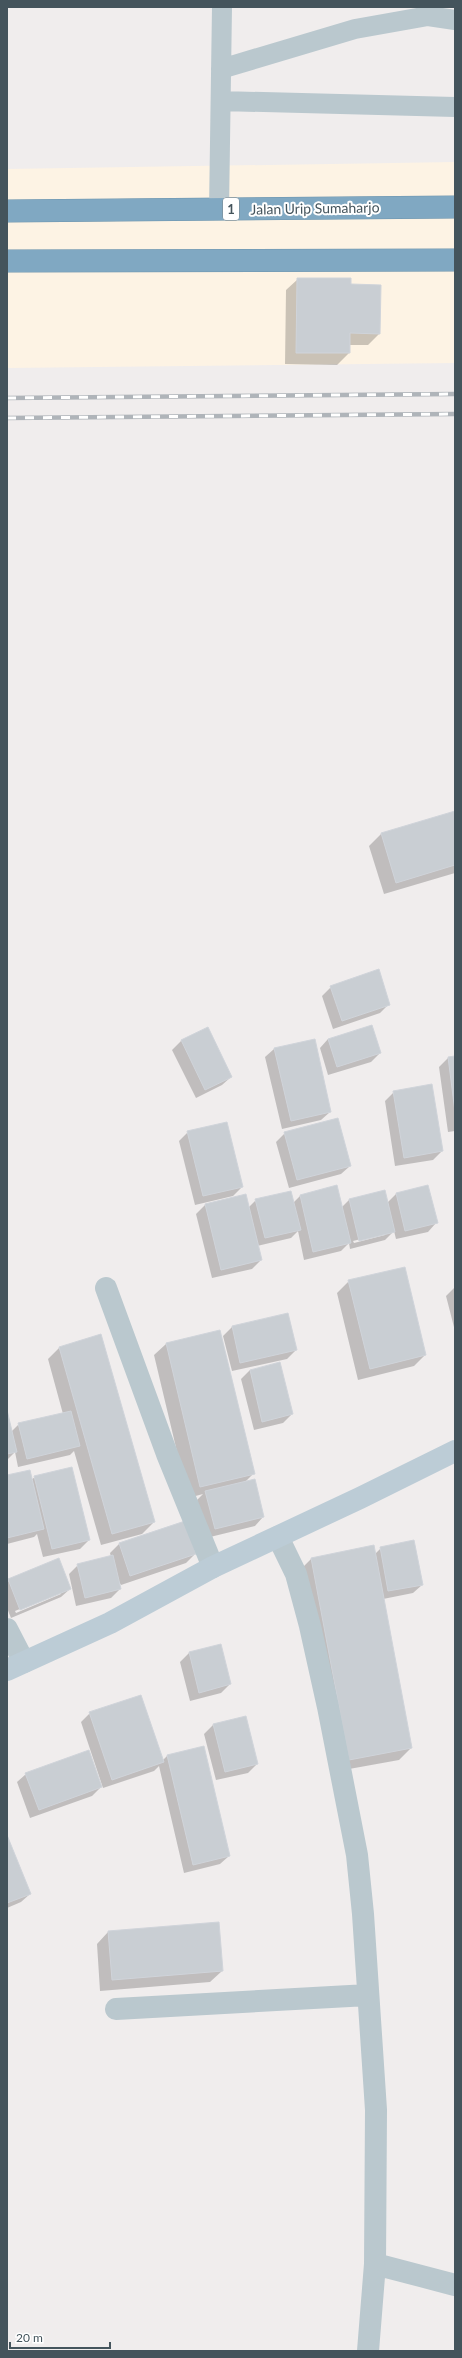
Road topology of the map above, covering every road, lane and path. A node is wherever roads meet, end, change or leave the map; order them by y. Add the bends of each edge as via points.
1 (222, 7) edge
2 (455, 20) edge
3 (221, 68) junction
4 (221, 101) junction
5 (455, 107) edge
6 (455, 207) edge
7 (219, 210) junction
8 (7, 211) edge
9 (455, 260) edge
10 (7, 261) edge
11 (106, 1288) dead end
12 (455, 1451) edge
13 (278, 1537) junction
14 (213, 1567) junction
15 (7, 1629) edge
16 (15, 1666) edge
17 (368, 1995) junction
18 (116, 2009) dead end
19 (374, 2264) junction
20 (455, 2285) edge
21 (368, 2351) edge

1 - 3 lane
2 - 3 lane via 428,16 355,29
3 - 4 lane
4 - 5 lane
4 - 7 lane
6 - 7 highway, Jalan Urip Sumaharjo / 1
7 - 8 highway, Jalan Urip Sumaharjo / 1
9 - 10 highway
11 - 14 street via 167,1454
12 - 13 street
13 - 14 street
13 - 17 street via 296,1574 328,1707 357,1855
14 - 16 street via 110,1623
15 - 16 street
17 - 18 street
17 - 19 street via 376,2110
19 - 20 street
19 - 21 street

